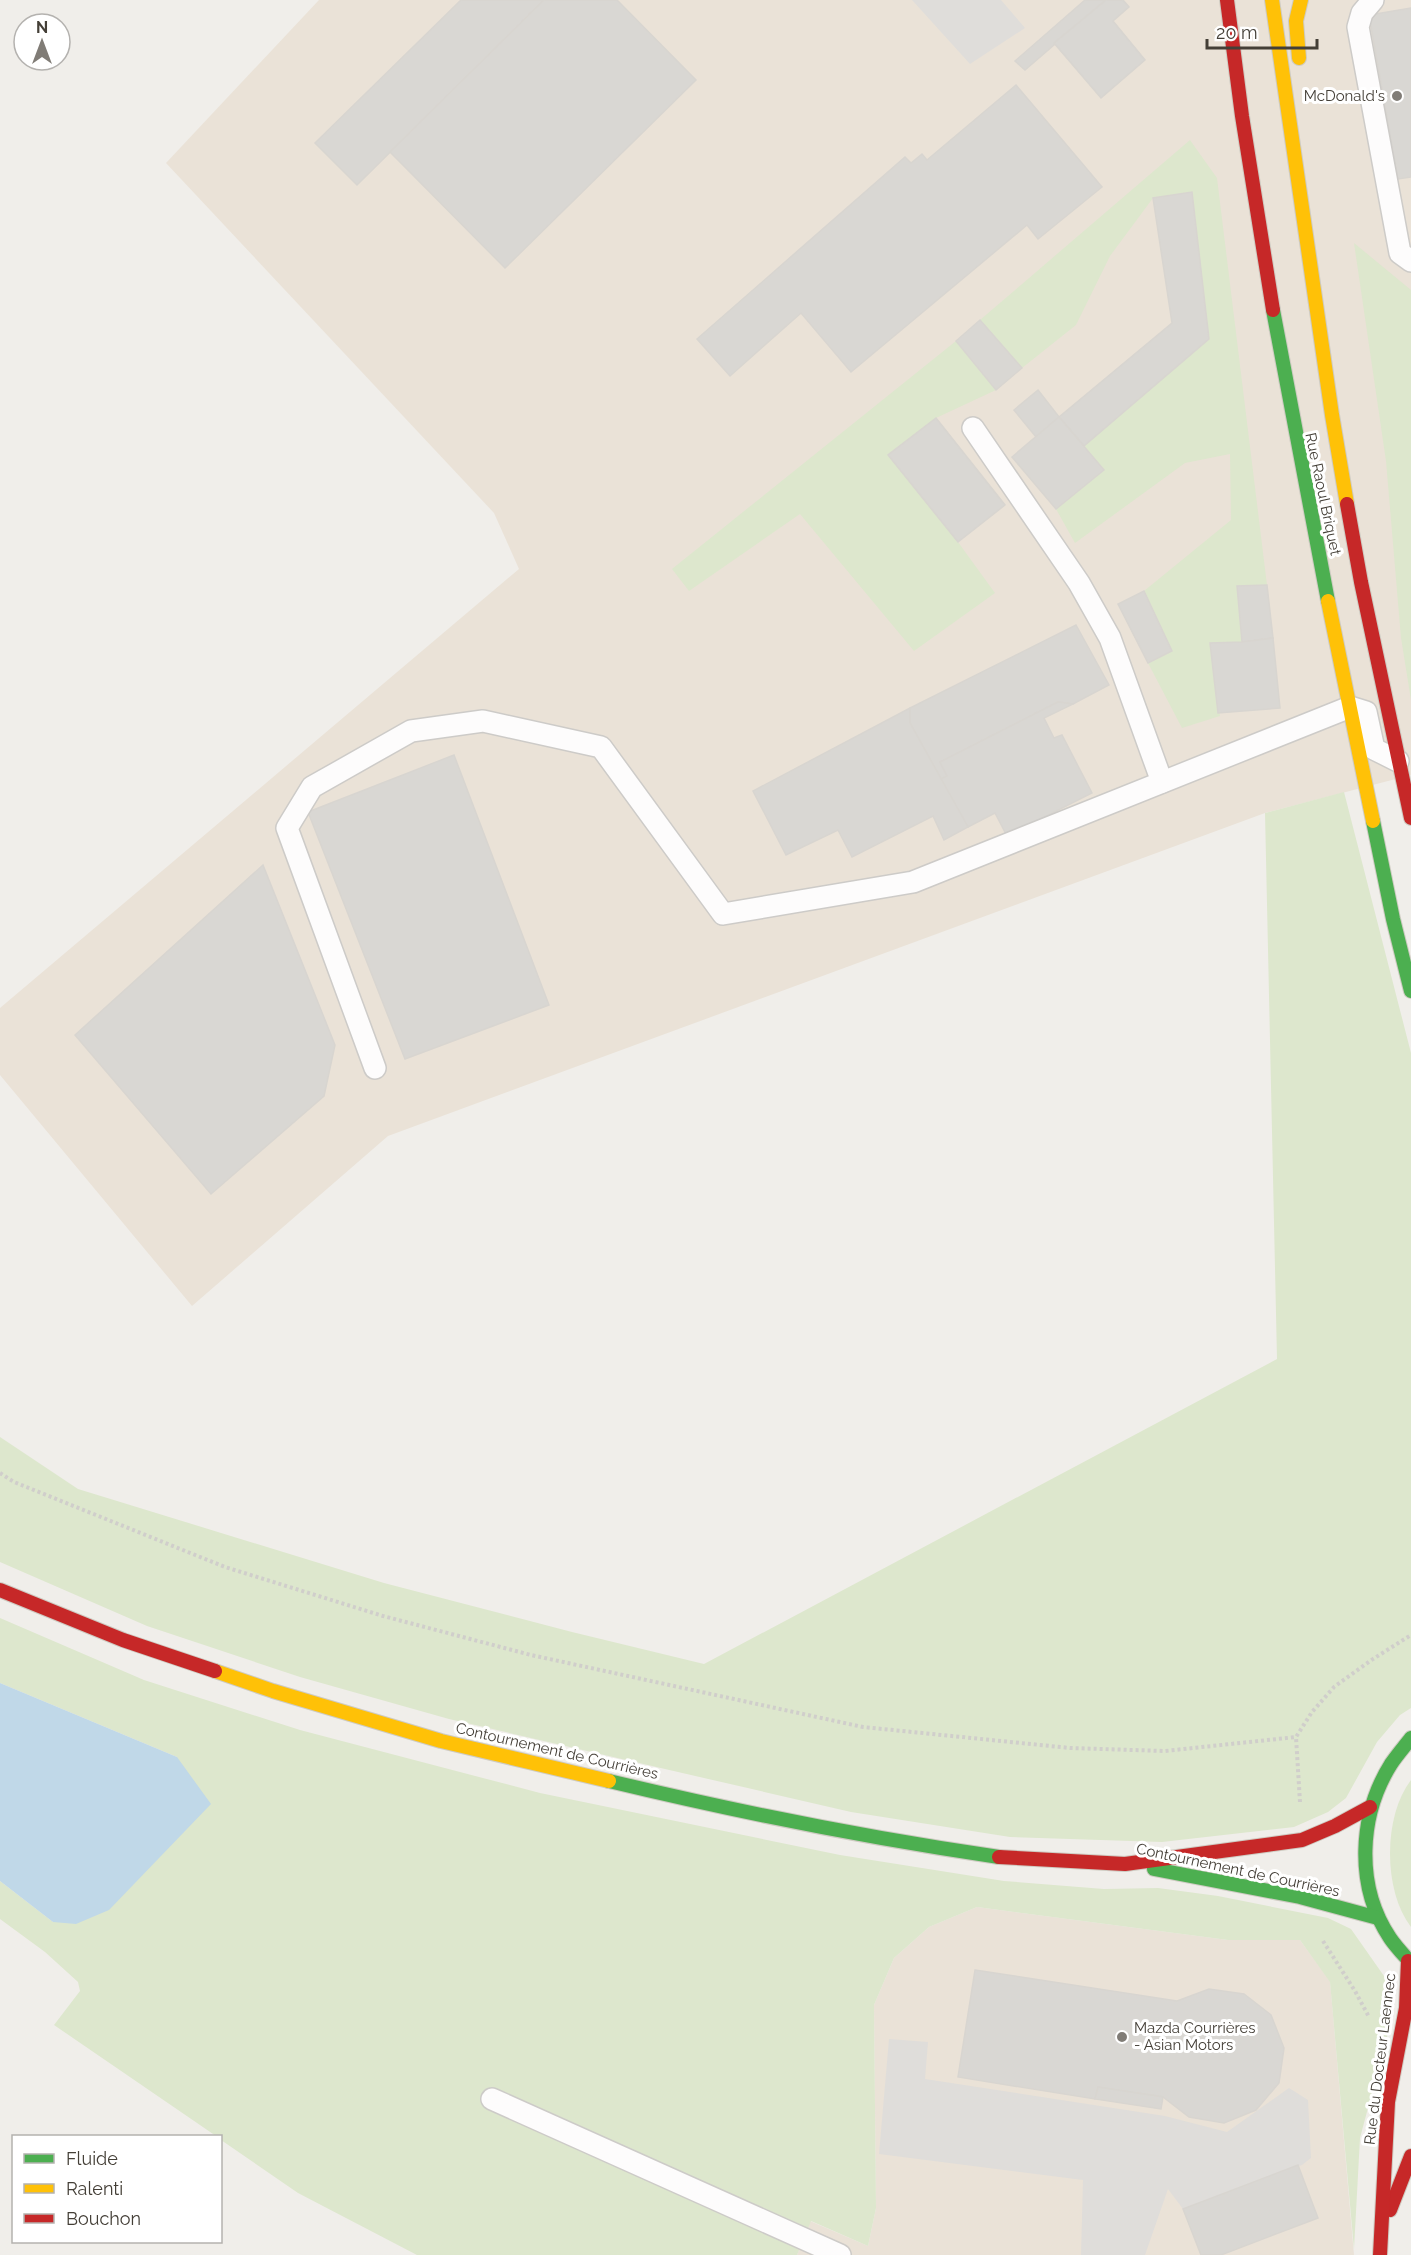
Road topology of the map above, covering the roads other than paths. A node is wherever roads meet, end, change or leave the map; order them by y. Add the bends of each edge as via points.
1 (1227, 0) edge
2 (1272, 0) edge
3 (1301, 0) edge
4 (1373, 0) edge
5 (1289, 110) junction
6 (1411, 261) edge
7 (973, 428) dead end
8 (1350, 707) junction
9 (1398, 761) junction
10 (1162, 782) junction
11 (1411, 818) edge
12 (1411, 991) edge
13 (375, 1068) dead end
14 (0, 1590) edge
15 (1411, 1738) edge
16 (1370, 1807) junction
17 (1125, 1864) junction
18 (1378, 1918) junction
19 (1410, 1962) edge
20 (492, 2099) dead end
21 (1411, 2156) edge
22 (1380, 2234) junction
23 (840, 2255) edge
24 (1380, 2255) edge

1 - 8 street, Rue Raoul Briquet via 1288,406
2 - 5 street, Rue Raoul Briquet
3 - 5 street via 1296,21 1299,55
4 - 6 lane via 1362,13 1358,27 1400,253
5 - 9 street, Rue Raoul Briquet via 1332,415
7 - 10 lane via 1079,583 1110,638
8 - 9 lane via 1366,711 1374,748
8 - 10 lane
8 - 12 street, Rue Raoul Briquet
9 - 11 street, Rue Raoul Briquet
10 - 13 lane via 913,882 723,914 600,747 483,721 411,731 312,787 287,828
14 - 17 street, Contournement de Courrières via 123,1640 273,1691 441,1741 693,1801 897,1842 1007,1858
15 - 16 street via 1386,1770
16 - 17 street, Contournement de Courrières via 1302,1840
16 - 18 street via 1364,1843
17 - 18 street, Contournement de Courrières via 1300,1897
18 - 19 street
19 - 22 street, Rue du Docteur Laennec via 1406,2008 1388,2102
20 - 23 lane
21 - 22 street, Rue du Docteur Laennec
22 - 24 street, Rue du Docteur Laennec

